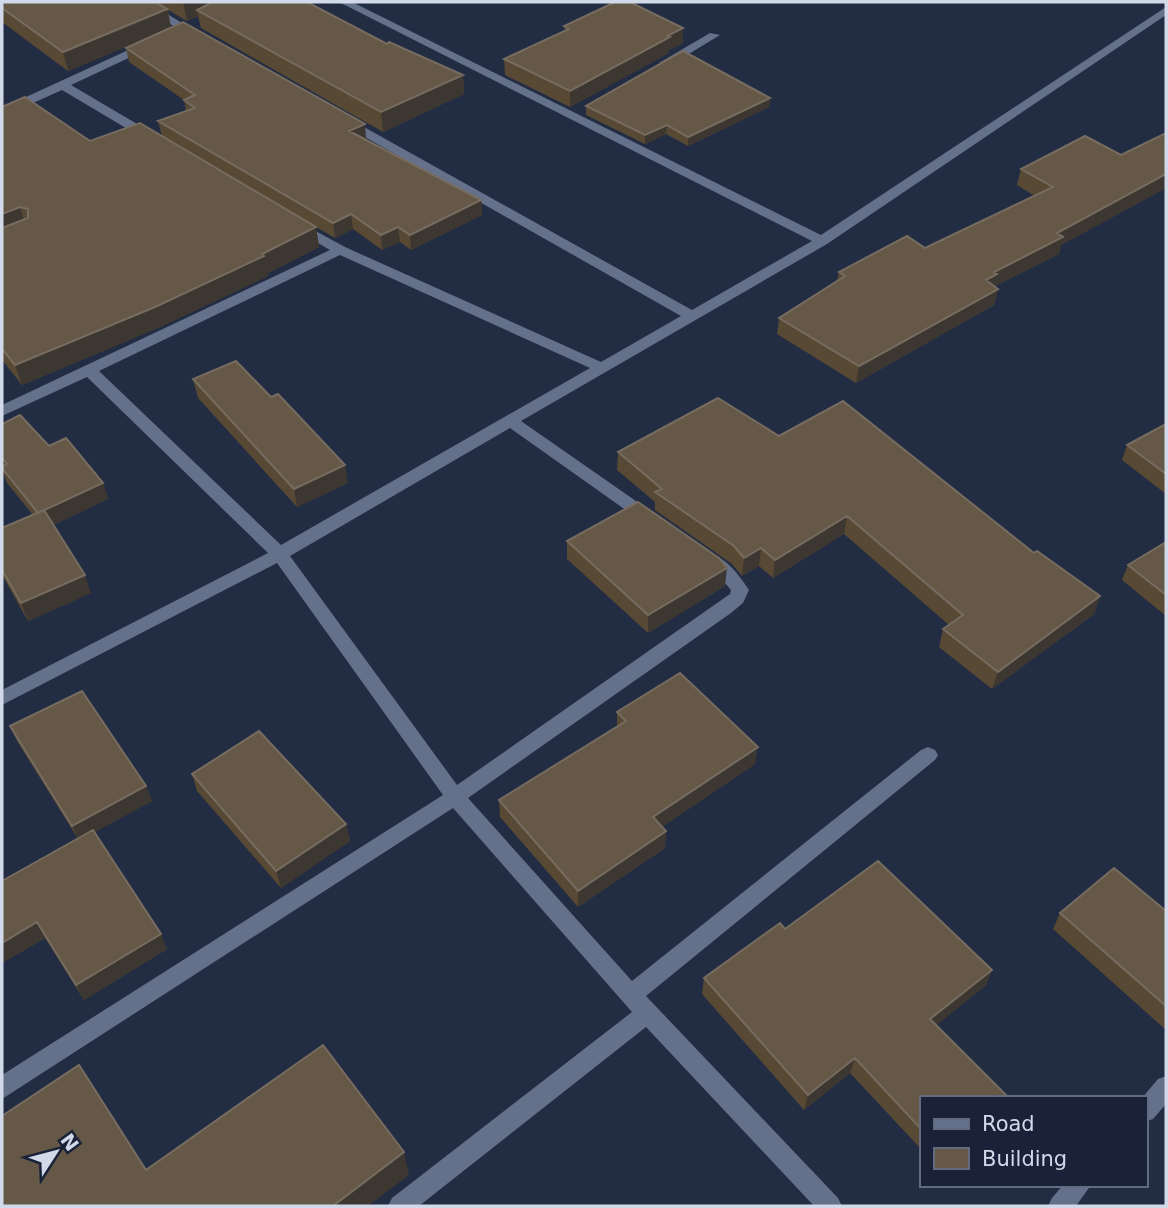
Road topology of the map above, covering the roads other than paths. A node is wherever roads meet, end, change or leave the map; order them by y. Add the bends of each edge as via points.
1 (140, 2) edge
2 (344, 2) edge
3 (1166, 10) edge
4 (177, 31) junction
5 (714, 36) dead end
6 (207, 42) edge
7 (654, 69) edge
8 (62, 85) junction
9 (328, 110) edge
10 (2, 113) edge
11 (166, 147) edge
12 (282, 215) edge
13 (822, 241) junction
14 (340, 250) junction
15 (692, 316) junction
16 (602, 368) junction
17 (88, 369) junction
18 (2, 411) edge
19 (510, 421) junction
20 (668, 531) edge
21 (691, 547) edge
22 (280, 554) junction
23 (2, 698) edge
24 (928, 755) dead end
25 (455, 797) junction
26 (631, 995) junction
27 (648, 1013) junction
28 (1166, 1087) edge
29 (2, 1088) edge
30 (1147, 1109) edge
31 (1077, 1187) edge
32 (400, 1206) edge
33 (830, 1206) edge
34 (1060, 1206) edge

1 - 4 street
2 - 13 street via 577,112
3 - 13 street
4 - 6 street
4 - 8 street
5 - 7 street
8 - 10 street
8 - 11 street
9 - 15 street
12 - 14 street
13 - 15 street
14 - 16 street
14 - 17 street
15 - 16 street
16 - 19 street
17 - 18 street
17 - 22 street
19 - 20 street
19 - 22 street
21 - 25 street via 736,582 737,598
22 - 23 street
22 - 25 street
24 - 26 street
25 - 26 street
25 - 29 street
26 - 27 street
27 - 32 street
27 - 33 street
28 - 30 street
31 - 34 street

